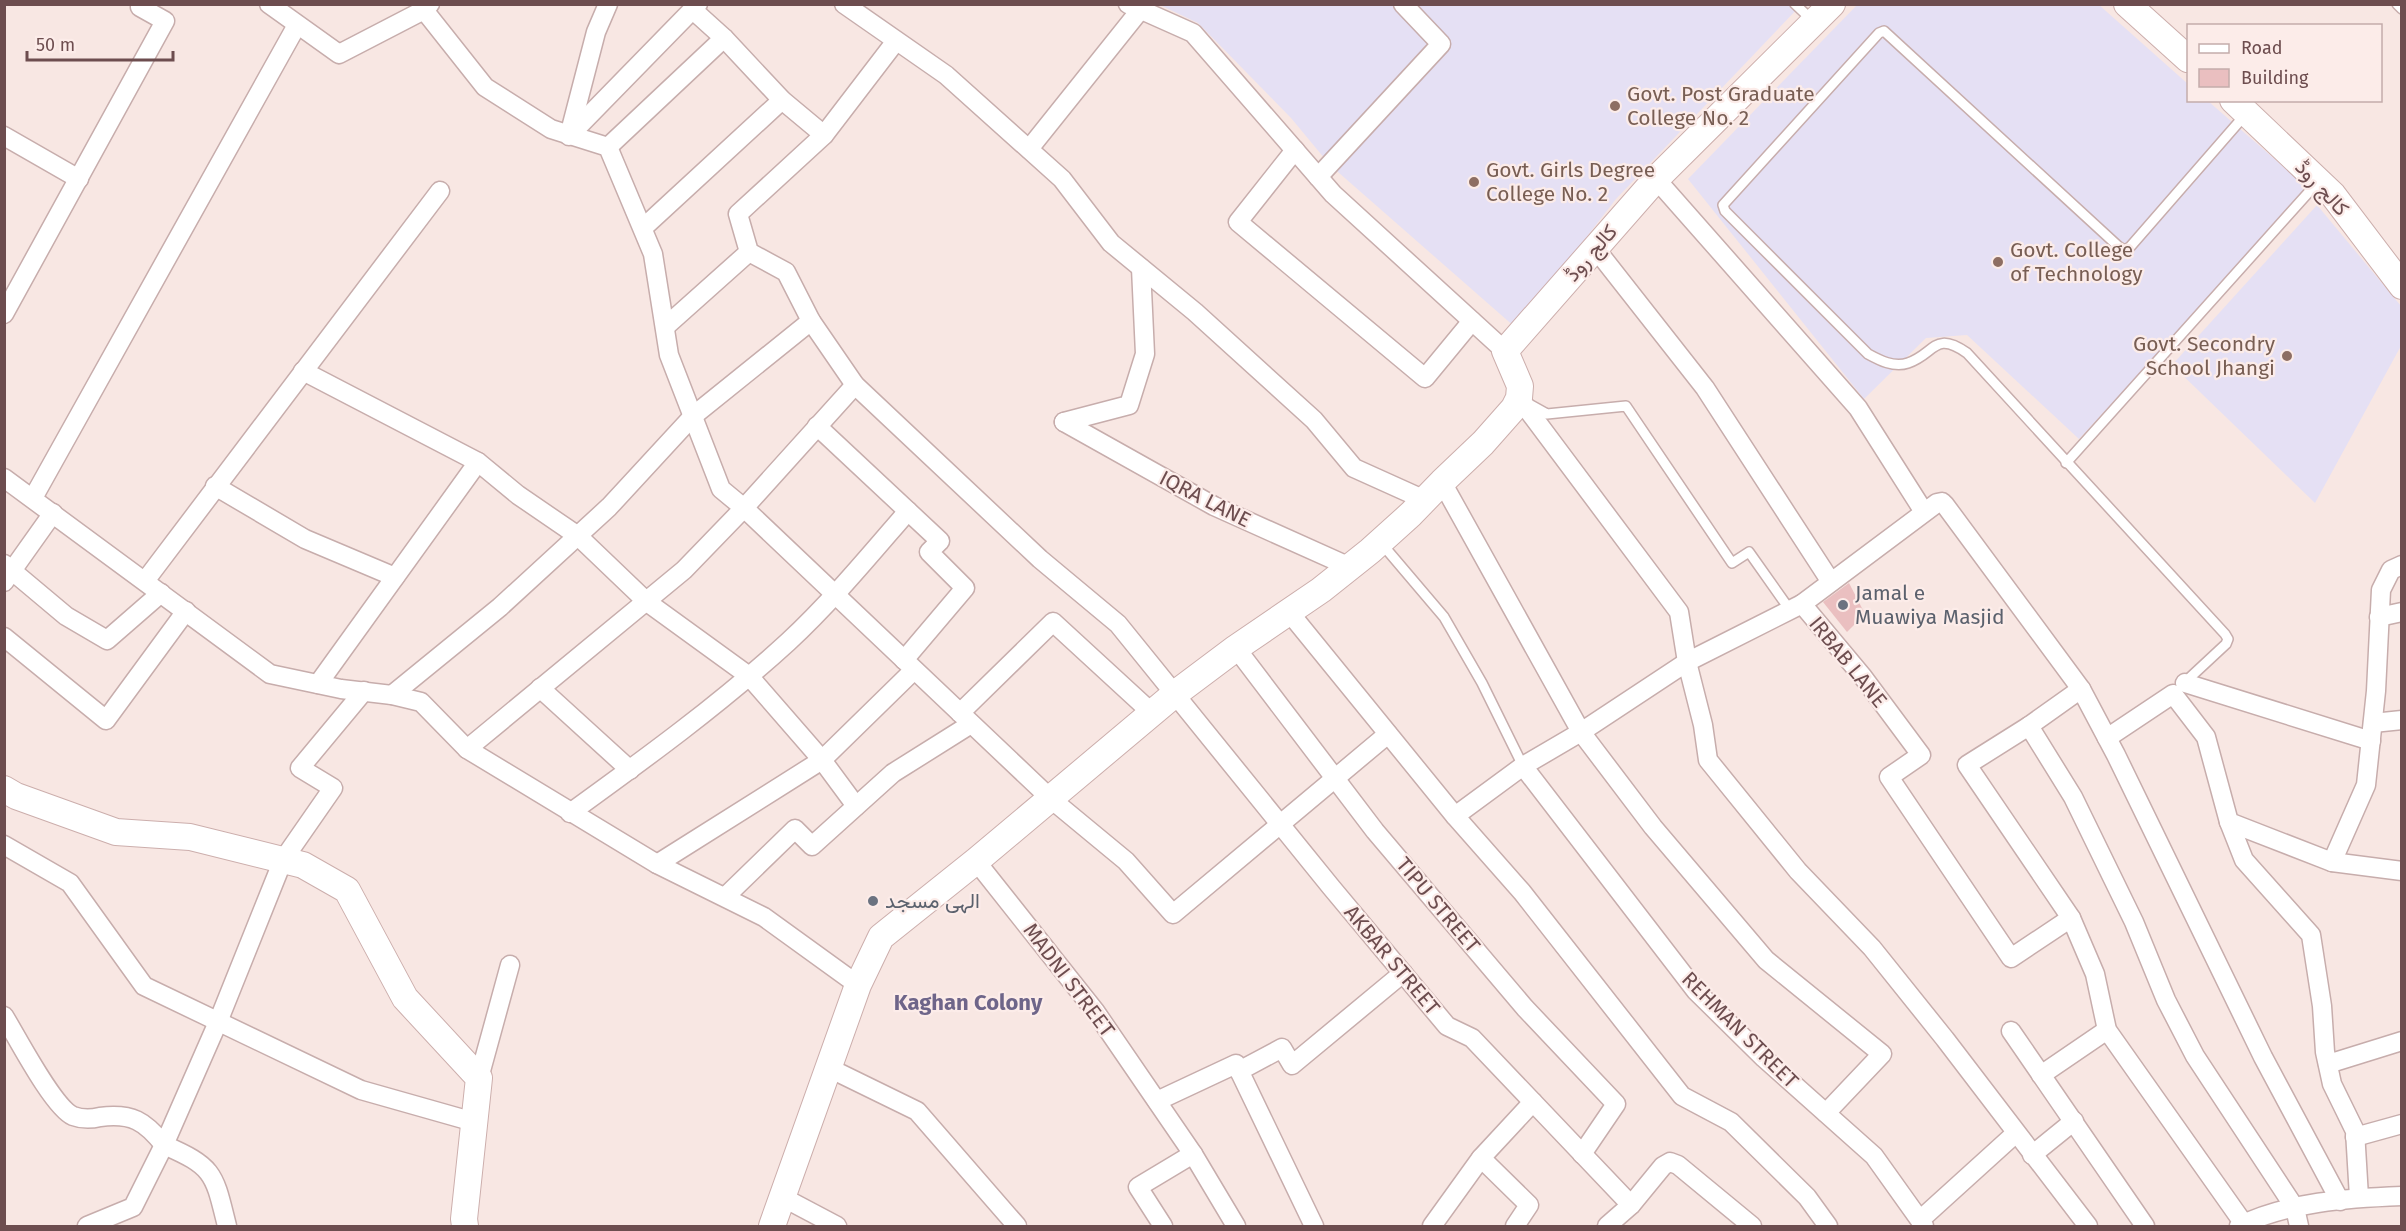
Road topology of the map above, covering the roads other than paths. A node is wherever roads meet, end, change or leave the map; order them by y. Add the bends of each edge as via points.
1 (141, 4) edge
2 (269, 4) edge
3 (608, 4) edge
4 (844, 4) edge
5 (1403, 4) edge
6 (1795, 4) edge
7 (1832, 4) edge
8 (2127, 4) edge
9 (2397, 4) edge
10 (1138, 6) edge
11 (427, 7) edge
12 (695, 7) edge
13 (2402, 9) edge
14 (1814, 22) junction
15 (297, 25) junction
16 (724, 38) junction
17 (896, 41) junction
18 (2187, 59) edge
19 (782, 100) junction
20 (2240, 107) edge
21 (568, 135) junction
22 (824, 135) junction
23 (4, 136) edge
24 (608, 147) junction
25 (1029, 149) junction
26 (1295, 150) junction
27 (1318, 177) junction
28 (79, 179) junction
29 (1656, 179) junction
30 (2318, 181) junction
31 (440, 191) dead end
32 (643, 228) junction
33 (1595, 248) junction
34 (749, 252) junction
35 (1141, 268) junction
36 (2402, 286) edge
37 (4, 314) edge
38 (811, 321) junction
39 (1472, 321) junction
40 (665, 327) junction
41 (1505, 351) junction
42 (303, 370) junction
43 (855, 385) junction
44 (1520, 398) junction
45 (693, 416) junction
46 (818, 426) junction
47 (478, 462) junction
48 (2066, 463) junction
49 (4, 478) edge
50 (216, 486) junction
51 (1433, 491) junction
52 (33, 498) junction
53 (744, 508) junction
54 (908, 511) junction
55 (1924, 512) junction
56 (54, 513) junction
57 (578, 536) junction
58 (1381, 542) junction
59 (2402, 565) edge
60 (1350, 567) junction
61 (7, 572) edge
62 (395, 577) junction
63 (145, 581) junction
64 (1831, 582) junction
65 (162, 593) junction
66 (836, 595) junction
67 (647, 602) junction
68 (1796, 607) junction
69 (186, 611) junction
70 (1288, 612) junction
71 (2402, 612) edge
72 (2379, 616) junction
73 (4, 638) edge
74 (1236, 648) junction
75 (1687, 662) junction
76 (909, 665) junction
77 (748, 676) junction
78 (318, 684) junction
79 (540, 688) junction
80 (2179, 688) junction
81 (2081, 689) junction
82 (364, 692) junction
83 (1176, 693) junction
84 (392, 695) junction
85 (1152, 713) junction
86 (966, 718) junction
87 (2402, 720) edge
88 (2029, 726) junction
89 (1581, 732) junction
90 (2372, 732) junction
91 (1388, 734) junction
92 (2107, 738) junction
93 (467, 749) junction
94 (822, 760) junction
95 (1523, 766) junction
96 (630, 770) junction
97 (1335, 778) junction
98 (4, 789) edge
99 (1051, 799) junction
100 (856, 806) junction
101 (570, 813) junction
102 (1455, 816) junction
103 (2229, 822) junction
104 (1280, 824) junction
105 (4, 844) edge
106 (283, 860) junction
107 (976, 861) junction
108 (2332, 862) junction
109 (657, 864) junction
110 (2402, 871) edge
111 (725, 897) junction
112 (2072, 918) junction
113 (510, 965) dead end
114 (1403, 973) junction
115 (858, 985) junction
116 (4, 1016) edge
117 (218, 1022) junction
118 (2108, 1030) junction
119 (2011, 1032) dead end
120 (2402, 1041) edge
121 (2328, 1064) junction
122 (830, 1068) junction
123 (1239, 1071) junction
124 (2042, 1075) junction
125 (479, 1078) junction
126 (1157, 1101) junction
127 (1533, 1102) junction
128 (1826, 1113) junction
129 (2074, 1121) junction
130 (474, 1122) junction
131 (2402, 1124) edge
132 (2016, 1133) junction
133 (2355, 1137) junction
134 (164, 1144) junction
135 (1193, 1154) junction
136 (1582, 1154) junction
137 (2032, 1155) junction
138 (1481, 1158) junction
139 (2402, 1196) edge
140 (2359, 1197) junction
141 (784, 1198) junction
142 (2340, 1201) junction
143 (1631, 1205) junction
144 (2295, 1208) junction
145 (1922, 1223) edge
146 (2241, 1225) edge
147 (87, 1227) edge
148 (227, 1227) edge
149 (465, 1227) edge
150 (772, 1227) edge
151 (837, 1227) edge
152 (1017, 1227) edge
153 (1162, 1227) edge
154 (1236, 1227) edge
155 (1314, 1227) edge
156 (1432, 1227) edge
157 (1515, 1227) edge
158 (1607, 1227) edge
159 (1752, 1227) edge
160 (1828, 1227) edge
161 (2088, 1227) edge
162 (2145, 1227) edge
163 (2299, 1227) edge

1 - 28 street via 140,7 165,21
2 - 15 street
3 - 21 street via 596,32
4 - 17 street
5 - 27 street via 1441,44
6 - 14 lane
7 - 14 street, کالج روڈ
8 - 18 street
9 - 13 lane
10 - 25 street
10 - 26 street via 1193,33
11 - 15 street via 339,54
11 - 21 street via 485,87 551,129
12 - 16 street
12 - 21 street
14 - 29 street, کالج روڈ
15 - 52 street
16 - 19 street
16 - 24 street
17 - 22 street
17 - 25 street via 946,75
19 - 22 street
19 - 32 street
20 - 30 street, کالج روڈ
20 - 48 lane via 2124,250 1884,31 1723,205 1868,354 1885,363 1908,364 1937,344 1953,344 1967,353
21 - 24 street
22 - 34 street via 738,214
23 - 28 street
24 - 32 street
25 - 35 street via 1062,179 1111,243
26 - 27 street
26 - 39 street via 1238,222 1425,378
27 - 39 street
28 - 37 street
29 - 33 street, کالج روڈ
29 - 55 street via 1858,408
30 - 36 street, کالج روڈ
30 - 48 lane
31 - 42 street
32 - 40 street via 653,254
33 - 41 street, کالج روڈ
33 - 64 street via 1705,388
34 - 38 street, AKBAR STREET via 786,272
34 - 40 street
35 - 51 street via 1314,420 1354,468
35 - 60 street, IQRA LANE via 1144,354 1129,405 1064,422 1214,506
38 - 43 street, AKBAR STREET
38 - 45 street
39 - 41 street
40 - 45 street via 669,355
41 - 44 street via 1520,386
42 - 47 street
42 - 50 street
43 - 46 street
43 - 83 street, AKBAR STREET via 1040,559 1118,624
44 - 51 street via 1484,443
44 - 68 lane via 1547,414 1626,406 1732,563 1749,552
44 - 75 street via 1678,612
45 - 53 street via 721,489
45 - 57 street
46 - 53 street
46 - 54 street
47 - 57 street
47 - 62 street
48 - 80 lane via 2228,639
49 - 52 street
50 - 62 street via 305,539
50 - 63 street
51 - 58 street
51 - 89 street
52 - 56 street
53 - 66 street
53 - 67 street
54 - 66 street
54 - 76 street via 940,541 929,552 965,588
55 - 64 street
55 - 81 street via 1937,503 1945,505
56 - 61 street
56 - 63 street
57 - 67 street
57 - 84 street via 500,608
58 - 60 street
58 - 95 lane via 1444,617
59 - 72 street via 2391,570 2381,590
60 - 70 street
61 - 65 street via 66,616 107,640
62 - 78 street
63 - 65 street
64 - 68 street
65 - 69 street
66 - 76 street
66 - 77 street
67 - 77 street
67 - 79 street
68 - 75 street, IRBAB LANE
68 - 112 street, IRBAB LANE via 1863,677 1921,755 1889,777 2011,958
69 - 73 street via 106,720
69 - 78 street via 270,674
70 - 74 street
70 - 91 street
71 - 72 street
72 - 90 street
74 - 83 street
74 - 97 street, TIPU STREET
75 - 89 street, IRBAB LANE
75 - 132 street via 1708,760 1798,871 1872,948
76 - 86 street
76 - 94 street
77 - 94 street
77 - 96 street via 702,717
78 - 82 street
79 - 93 street
79 - 96 street
80 - 90 street
80 - 92 street
80 - 103 street via 2206,737
81 - 88 street
81 - 92 street
82 - 84 street
82 - 106 street via 300,768 333,788
83 - 85 street
83 - 104 street, AKBAR STREET
84 - 93 street via 421,702
85 - 86 street via 1053,622
85 - 99 street
86 - 99 street
86 - 100 street via 893,772
87 - 90 street
88 - 112 street via 1967,765
88 - 144 street via 2073,797 2195,1056
89 - 95 street, IRBAB LANE
89 - 128 street via 1653,827 1766,960 1882,1054
90 - 108 street via 2366,785
91 - 97 street
91 - 102 street
92 - 142 street via 2262,1057
93 - 101 street
94 - 100 street
94 - 109 street
95 - 102 street, IRBAB LANE
95 - 128 street, REHMAN STREET via 1696,991
96 - 101 street
97 - 104 street
97 - 136 street, TIPU STREET via 1525,1008 1616,1104
98 - 106 street via 116,832 190,837
99 - 104 street via 1126,861 1173,914
99 - 107 street
100 - 111 street via 812,846 795,829
101 - 109 street
102 - 160 street via 1522,892 1682,1096 1731,1122 1807,1197
103 - 108 street
103 - 121 street via 2244,860 2312,935
104 - 114 street, AKBAR STREET
105 - 117 street via 70,884 144,986
106 - 117 street
106 - 125 street via 303,865 346,890 405,998
107 - 115 street via 881,937
107 - 126 street, MADNI STREET via 1095,1011
108 - 110 street
109 - 111 street
111 - 115 street via 764,916
112 - 118 street via 2095,974
113 - 125 street
114 - 123 street via 1292,1065 1282,1048
114 - 127 street, AKBAR STREET via 1448,1026 1472,1038
115 - 122 street
116 - 134 street via 56,1101 72,1116 133,1117 151,1128
117 - 130 street via 361,1090
117 - 134 street
118 - 124 street
118 - 146 street
119 - 124 street
120 - 121 street
121 - 133 street via 2332,1084
122 - 141 street
122 - 152 street via 917,1111
123 - 126 street via 1236,1064
123 - 155 street
124 - 129 street
125 - 130 street
126 - 135 street, MADNI STREET
127 - 136 street, AKBAR STREET
127 - 138 street
128 - 145 street, REHMAN STREET via 1874,1156
129 - 137 street
129 - 162 street
130 - 149 street
131 - 133 street
132 - 137 street
132 - 145 street
133 - 140 street
134 - 147 street via 133,1207
134 - 148 street via 207,1168 217,1188
135 - 153 street via 1138,1186
135 - 154 street, MADNI STREET
136 - 143 street, AKBAR STREET
137 - 161 street
138 - 156 street
138 - 157 street via 1529,1205
139 - 140 street
140 - 142 street
141 - 150 street
141 - 151 street
142 - 144 street
143 - 158 street
143 - 159 street via 1670,1162
144 - 146 street
144 - 163 street

